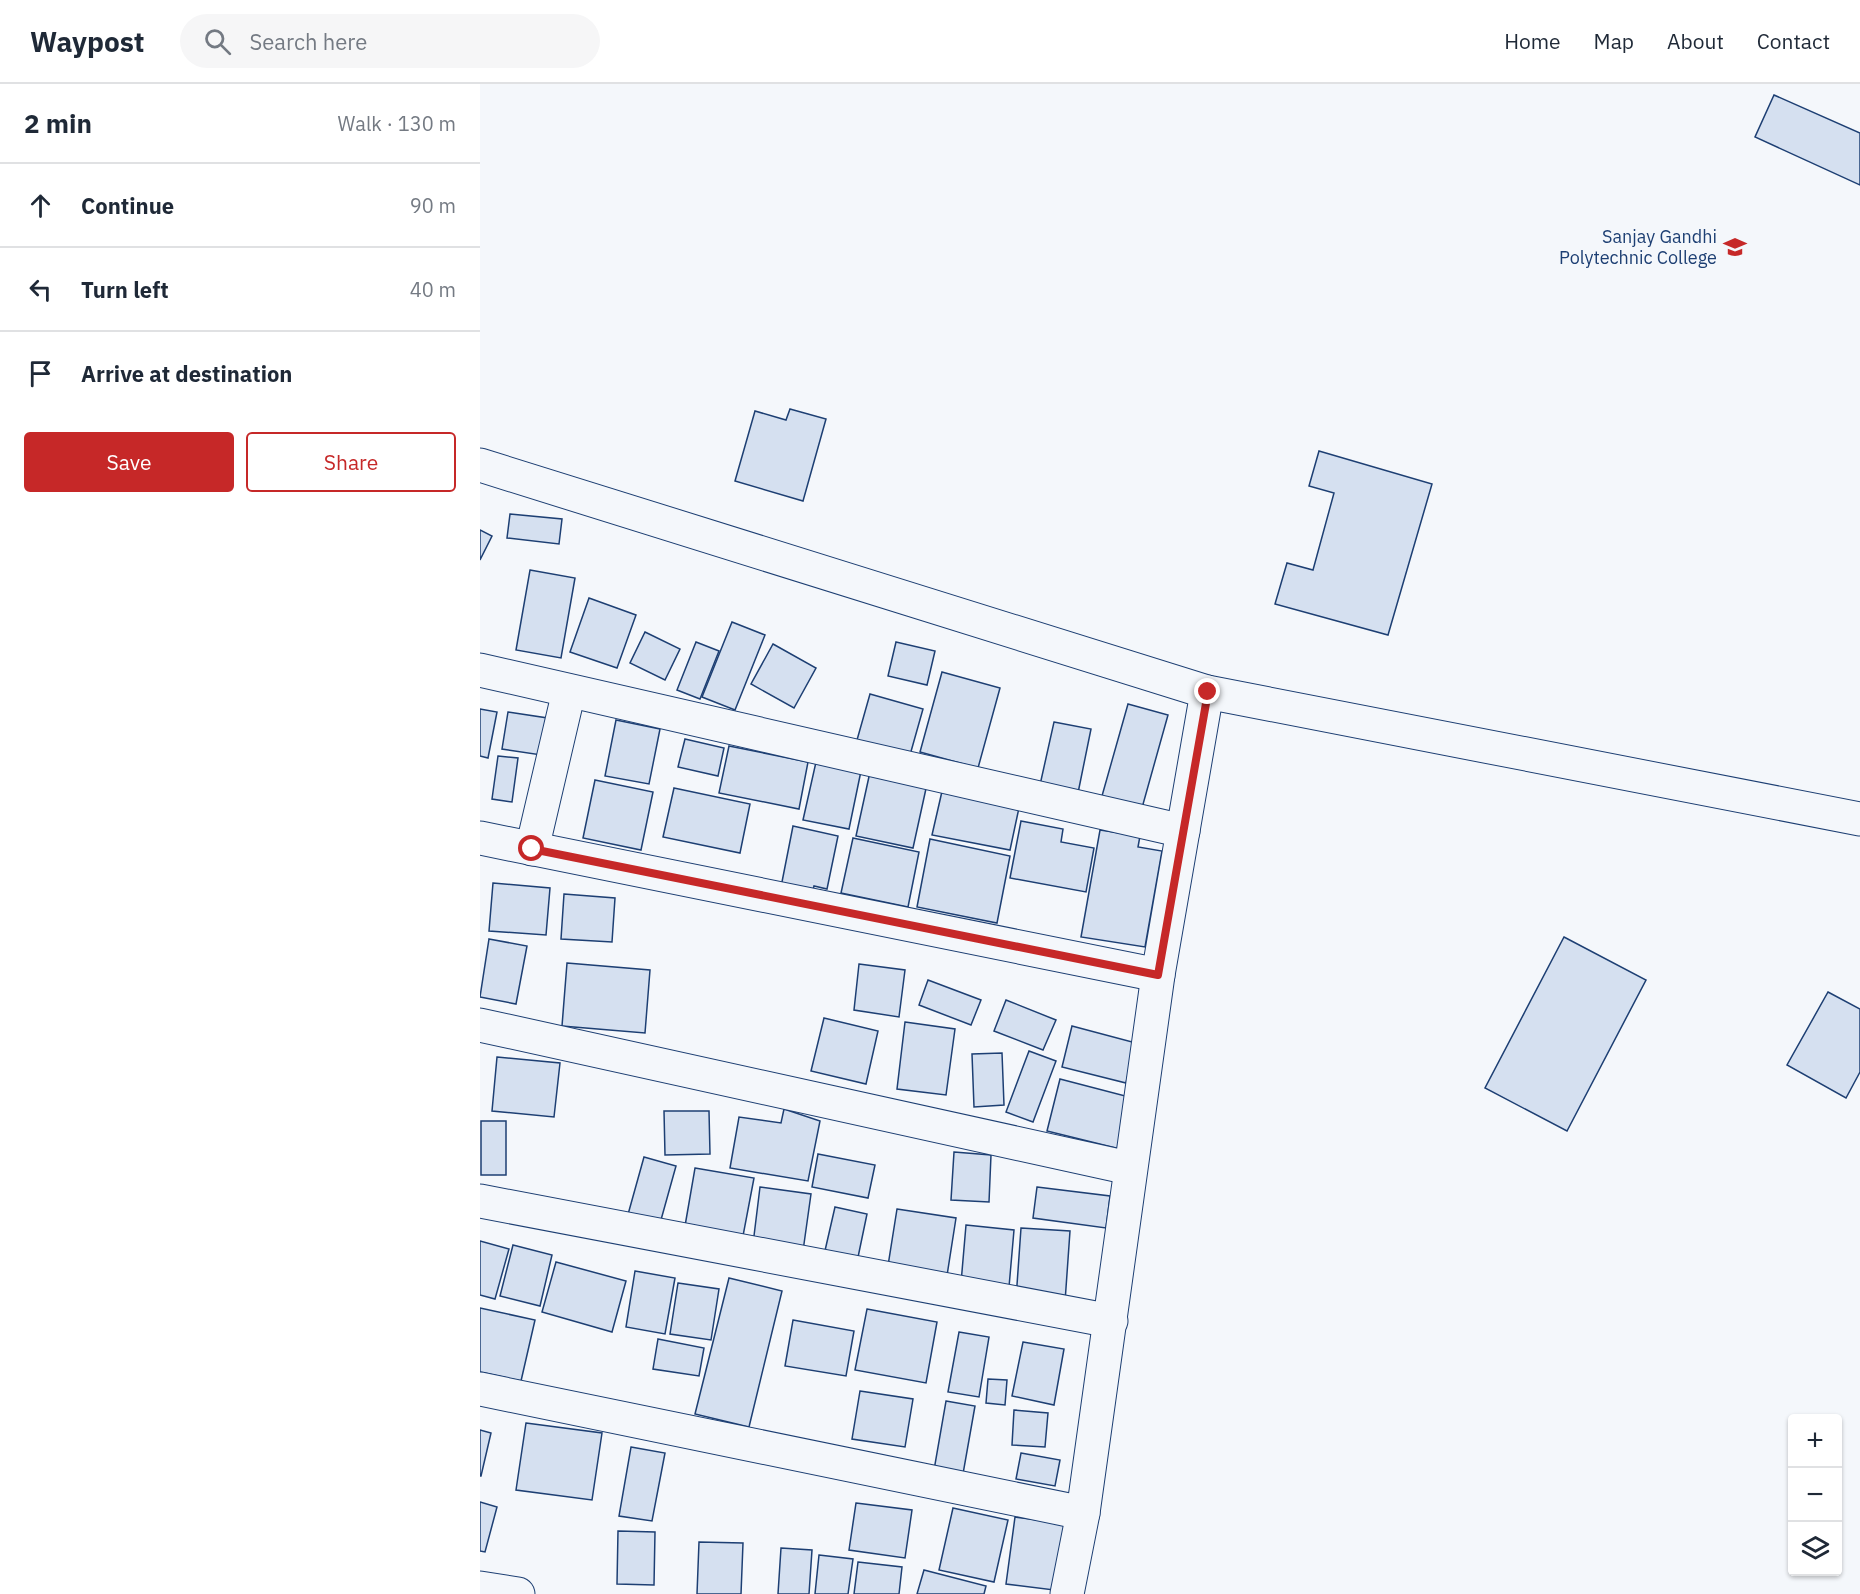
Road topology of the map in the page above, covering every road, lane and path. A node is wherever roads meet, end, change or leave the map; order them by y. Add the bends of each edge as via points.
1 (480, 465) edge
2 (480, 670) edge
3 (569, 691) junction
4 (1208, 692) junction
5 (1860, 819) edge
6 (1183, 831) junction
7 (480, 838) edge
8 (532, 849) junction
9 (1158, 975) junction
10 (480, 1025) edge
11 (1129, 1168) junction
12 (480, 1202) edge
13 (1111, 1321) junction
14 (480, 1389) edge
15 (1083, 1514) junction
16 (480, 1588) edge
17 (518, 1594) edge
18 (1066, 1594) edge

1 - 4 street
2 - 3 street
3 - 6 street
3 - 8 street
4 - 5 street
4 - 6 street
6 - 9 street
7 - 8 street
8 - 9 street
9 - 11 street
10 - 11 street
11 - 13 street
12 - 13 street
13 - 15 street
14 - 15 street
15 - 18 street
16 - 17 street

